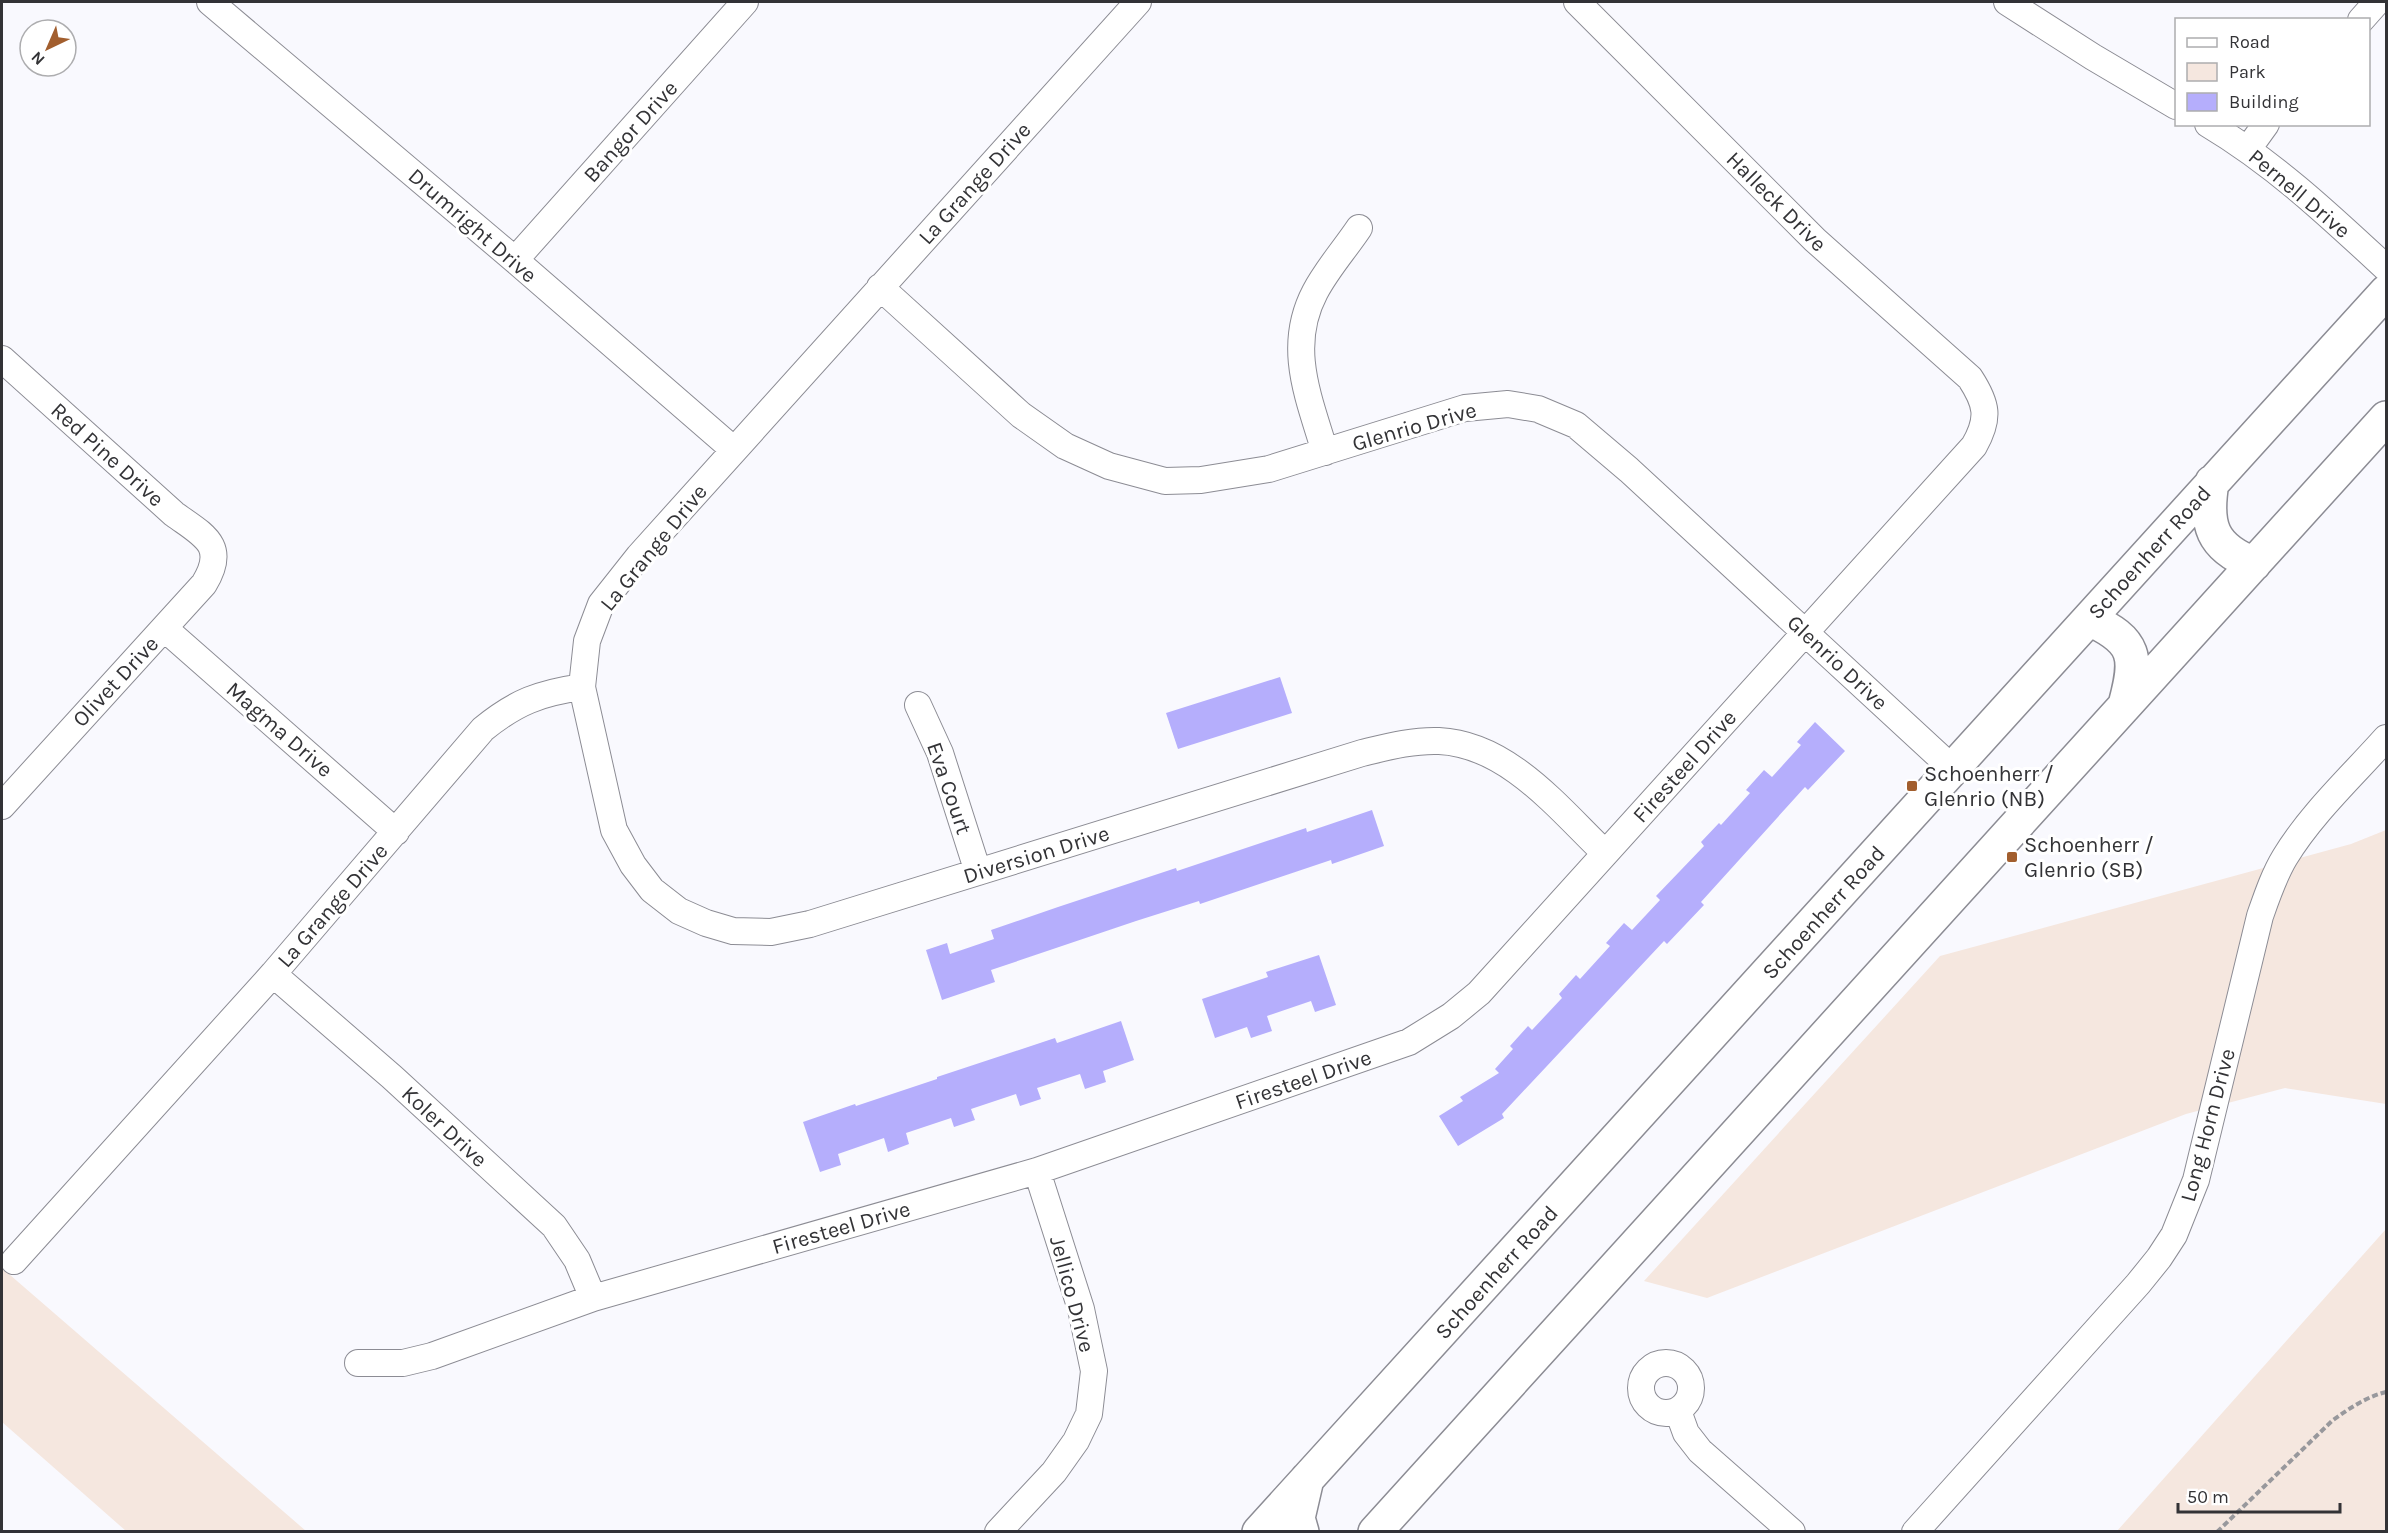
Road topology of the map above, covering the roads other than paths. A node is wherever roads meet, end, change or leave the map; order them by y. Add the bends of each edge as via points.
1 (210, 2) edge
2 (745, 2) edge
3 (1138, 2) edge
4 (1576, 2) edge
5 (2007, 2) edge
6 (2377, 2) edge
7 (2363, 18) edge
8 (2175, 105) edge
9 (2211, 126) edge
10 (2265, 126) edge
11 (2248, 149) junction
12 (1359, 228) dead end
13 (515, 260) junction
14 (2386, 268) edge
15 (880, 287) junction
16 (2386, 292) edge
17 (2, 359) edge
18 (1981, 395) joint
19 (2386, 418) edge
20 (734, 450) junction
21 (1325, 452) junction
22 (2212, 482) junction
23 (214, 550) joint
24 (2254, 564) junction
25 (2089, 619) junction
26 (164, 628) junction
27 (1806, 633) junction
28 (582, 687) junction
29 (918, 705) dead end
30 (2125, 705) junction
31 (2386, 738) edge
32 (1953, 769) junction
33 (5, 795) edge
34 (396, 832) junction
35 (1605, 853) junction
36 (978, 872) junction
37 (273, 974) junction
38 (1037, 1171) junction
39 (14, 1261) dead end
40 (593, 1298) junction
41 (358, 1363) dead end
42 (1678, 1411) dead end
43 (1307, 1479) junction
44 (998, 1532) edge
45 (1259, 1532) edge
46 (1302, 1532) edge
47 (1375, 1532) edge
48 (1792, 1532) edge
49 (1915, 1532) edge

1 - 13 street, Drumright Drive
2 - 13 street, Bangor Drive
3 - 15 street, La Grange Drive
4 - 18 street, Halleck Drive via 1815,240 1954,362
5 - 8 street
6 - 7 street
9 - 11 street, Pernell Drive
10 - 11 street
11 - 14 street, Pernell Drive via 2293,183
12 - 21 street via 1315,293 1300,341 1301,368
13 - 20 street, Drumright Drive
15 - 20 street, La Grange Drive
15 - 21 street, Glenrio Drive via 1021,415 1065,446 1109,466 1165,481 1201,480 1269,469
16 - 22 main road, Schoenherr Road
17 - 23 street, Red Pine Drive via 174,514 203,534
18 - 27 street, Firesteel Drive via 1985,423 1974,446
19 - 24 main road
20 - 28 street, La Grange Drive via 601,604 587,641
21 - 27 street, Glenrio Drive via 1465,408 1508,404 1538,409 1576,425
22 - 24 main road via 2209,521 2215,536 2236,557
22 - 25 main road, Schoenherr Road
23 - 26 street, Olivet Drive via 213,568 204,584
24 - 30 main road
25 - 30 main road via 2109,628 2129,648 2132,678
25 - 32 main road, Schoenherr Road
26 - 33 street, Olivet Drive
26 - 34 street, Magma Drive
27 - 32 street, Glenrio Drive
27 - 35 street, Firesteel Drive
28 - 34 street, La Grange Drive via 537,696 508,709 483,729
28 - 36 street, Diversion Drive via 614,830 652,890 697,919 733,931 771,932 810,924
29 - 36 street, Eva Court via 940,753
30 - 47 main road
31 - 49 street, Long Horn Drive via 2301,834 2271,885 2260,916 2196,1180 2174,1235 2138,1284
32 - 43 main road, Schoenherr Road
34 - 37 street, La Grange Drive
35 - 36 street, Diversion Drive via 1509,765 1475,749 1441,741 1404,743 1362,753
35 - 38 street, Firesteel Drive via 1479,993 1409,1042
37 - 39 street, La Grange Drive
37 - 40 street, Koler Drive via 554,1226 577,1260
38 - 40 street, Firesteel Drive
38 - 44 street, Jellico Drive via 1081,1309 1094,1371 1089,1414 1076,1441 1054,1472
40 - 41 street, Firesteel Drive via 432,1356 403,1364
42 - 48 street via 1686,1433 1700,1451
43 - 45 main road, Schoenherr Road
43 - 46 main road via 1298,1518

